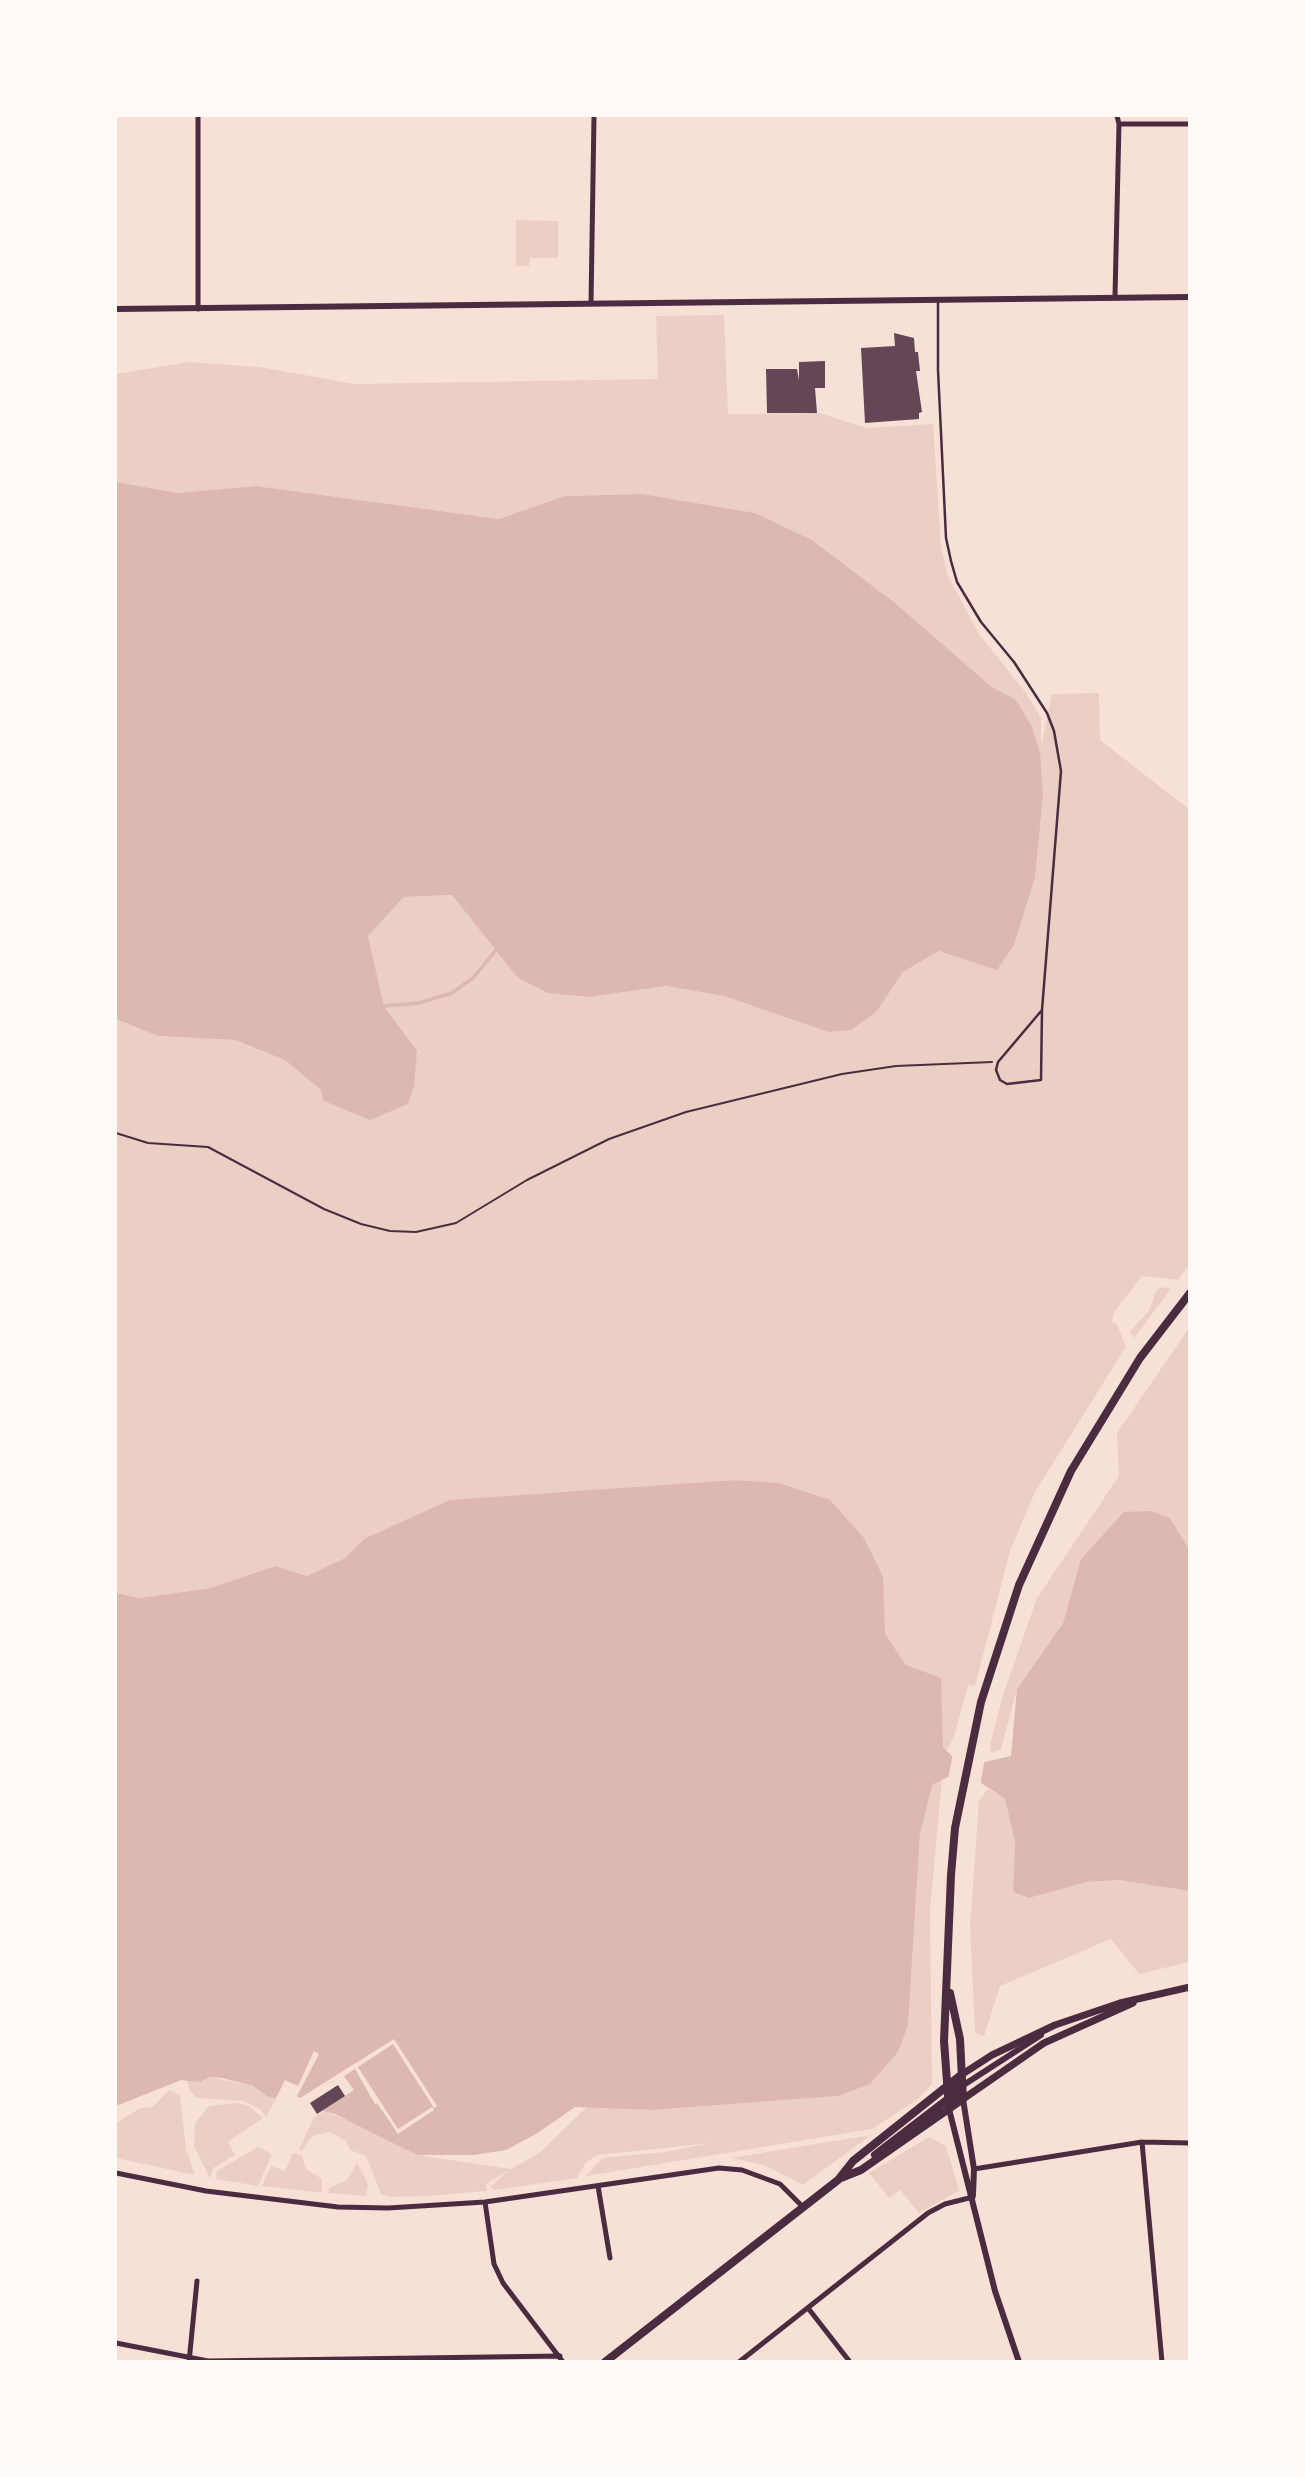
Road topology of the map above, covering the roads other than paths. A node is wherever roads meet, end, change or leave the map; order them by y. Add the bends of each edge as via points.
1 (198, 116) edge
2 (594, 116) edge
3 (1116, 116) edge
4 (1119, 124) junction
5 (1189, 124) edge
6 (1115, 296) junction
7 (1189, 297) edge
8 (938, 299) junction
9 (591, 303) junction
10 (116, 309) edge
11 (198, 309) junction
12 (1042, 1010) junction
13 (1189, 1293) edge
14 (948, 1983) junction
15 (1189, 1987) edge
16 (1139, 2000) junction
17 (1055, 2025) junction
18 (961, 2075) junction
19 (947, 2086) junction
20 (962, 2086) junction
21 (963, 2099) junction
22 (948, 2104) junction
23 (1142, 2142) junction
24 (1189, 2144) edge
25 (974, 2169) junction
26 (116, 2173) edge
27 (838, 2180) junction
28 (598, 2186) junction
29 (973, 2197) junction
30 (485, 2202) junction
31 (802, 2206) junction
32 (610, 2258) dead end
33 (197, 2281) dead end
34 (808, 2308) junction
35 (116, 2343) edge
36 (562, 2359) edge
37 (189, 2361) edge
38 (605, 2361) edge
39 (739, 2361) edge
40 (850, 2361) edge
41 (1019, 2361) edge
42 (1162, 2361) edge

1 - 11 street
2 - 9 street
3 - 4 street
4 - 5 street
4 - 6 street
6 - 7 street
6 - 8 street
8 - 9 street
8 - 12 lane via 946,538 951,561 957,583 981,622 1047,713 1059,752 1061,787
9 - 11 street
10 - 11 street
12 - 12 lane via 1041,1080 1007,1084 1000,1080 998,1062
13 - 14 main road via 1125,1381 1071,1471 1004,1627 962,1791 951,1875
14 - 18 main road via 960,2039
14 - 19 main road
15 - 16 main road
16 - 17 main road
16 - 21 main road via 1044,2043
17 - 18 main road
17 - 20 street
18 - 19 main road
18 - 20 main road
18 - 22 main road
19 - 22 main road
19 - 27 main road via 853,2161
20 - 21 main road
20 - 22 street
21 - 22 main road
21 - 25 street
22 - 27 main road via 861,2170
22 - 29 street via 962,2171
23 - 24 street
23 - 25 street
23 - 42 street
25 - 29 street
26 - 30 street via 206,2191 338,2207
27 - 31 main road
28 - 30 street
28 - 31 street via 719,2168 742,2169 780,2184
28 - 32 street
29 - 34 street via 928,2213
29 - 41 street via 995,2291
30 - 36 street via 498,2274
31 - 38 main road
33 - 37 street
34 - 39 street
34 - 40 street
35 - 37 street
36 - 37 street

